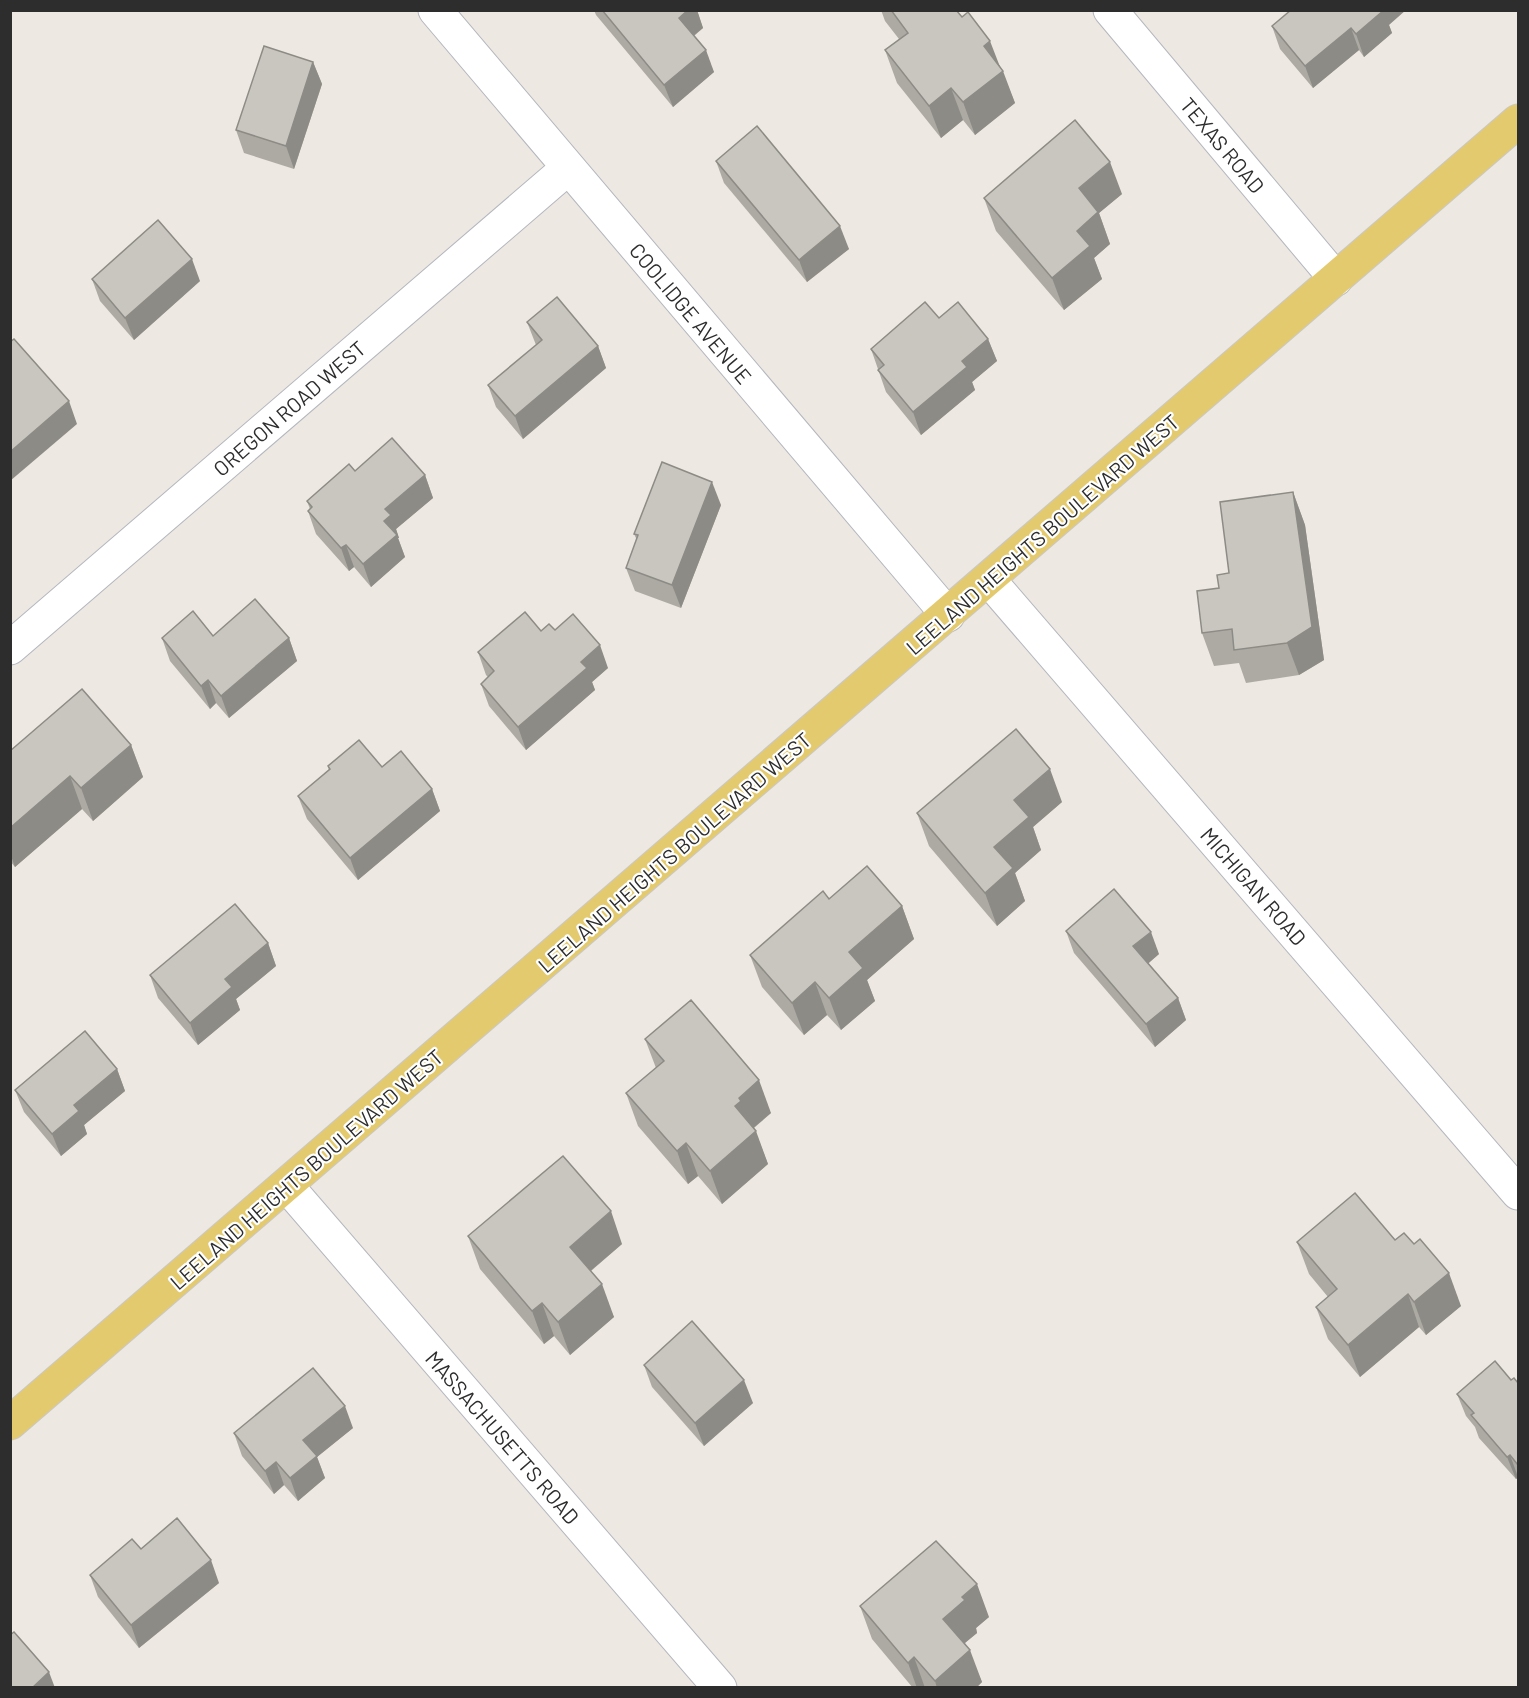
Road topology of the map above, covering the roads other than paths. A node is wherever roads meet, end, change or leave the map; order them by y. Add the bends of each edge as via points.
1 (435, 10) edge
2 (1110, 10) edge
3 (1518, 121) edge
4 (568, 168) junction
5 (1336, 279) junction
6 (989, 579) junction
7 (948, 615) junction
8 (10, 648) edge
9 (287, 1186) junction
10 (1518, 1193) edge
11 (10, 1424) edge
12 (720, 1688) edge

1 - 4 street, COOLIDGE AVENUE
2 - 5 street, TEXAS ROAD
3 - 5 main road, LEELAND HEIGHTS BOULEVARD WEST
4 - 7 street, COOLIDGE AVENUE
4 - 8 street, OREGON ROAD WEST
5 - 6 main road, LEELAND HEIGHTS BOULEVARD WEST
6 - 7 main road, LEELAND HEIGHTS BOULEVARD WEST
6 - 10 street, MICHIGAN ROAD
7 - 9 main road, LEELAND HEIGHTS BOULEVARD WEST
9 - 11 main road, LEELAND HEIGHTS BOULEVARD WEST
9 - 12 street, MASSACHUSETTS ROAD

